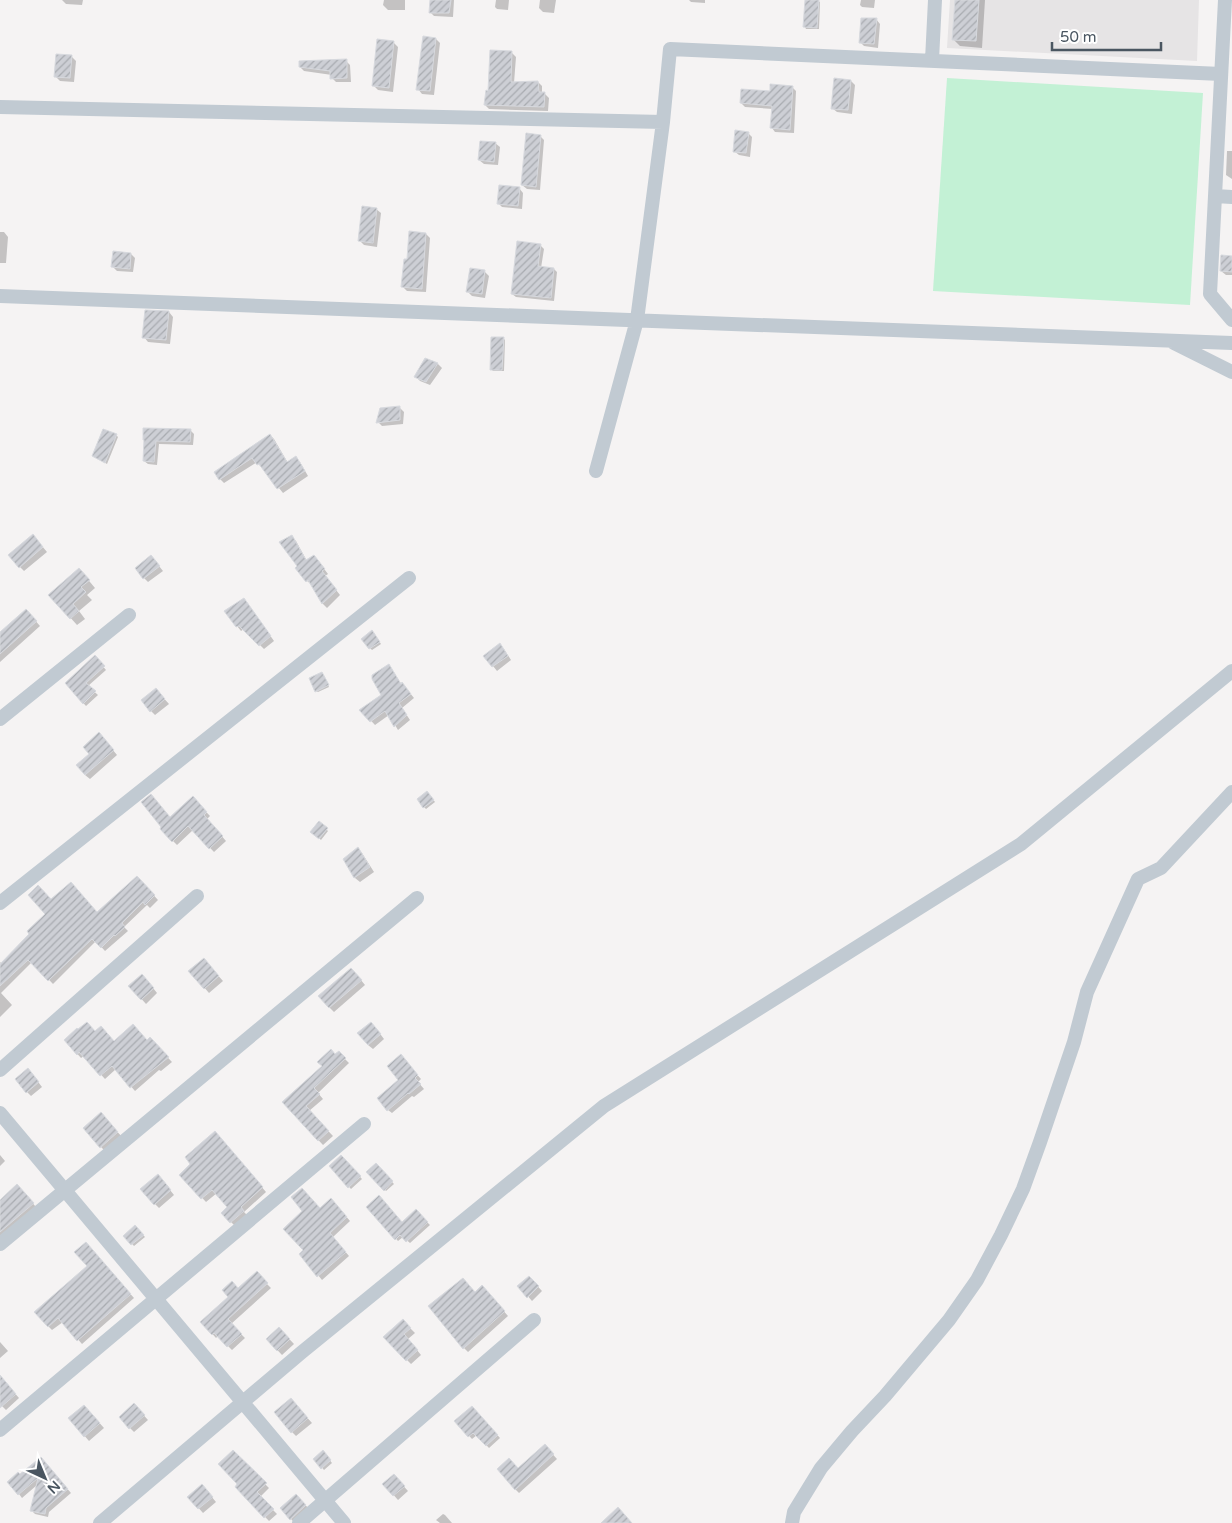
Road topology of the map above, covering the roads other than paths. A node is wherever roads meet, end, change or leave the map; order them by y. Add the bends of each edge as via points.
1 (935, 0) edge
2 (1225, 0) edge
3 (1227, 41) edge
4 (932, 60) junction
5 (1221, 74) junction
6 (0, 106) edge
7 (663, 122) junction
8 (1215, 196) junction
9 (1232, 197) edge
10 (0, 296) edge
11 (637, 320) junction
12 (1232, 320) edge
13 (1169, 341) junction
14 (1232, 343) edge
15 (1232, 372) edge
16 (596, 471) dead end
17 (410, 578) dead end
18 (129, 615) dead end
19 (1232, 671) edge
20 (1, 716) edge
21 (1232, 792) edge
22 (197, 896) dead end
23 (417, 898) dead end
24 (0, 903) edge
25 (0, 1070) edge
26 (0, 1113) edge
27 (364, 1124) dead end
28 (65, 1190) junction
29 (0, 1244) edge
30 (156, 1299) junction
31 (534, 1320) dead end
32 (243, 1402) junction
33 (0, 1430) edge
34 (325, 1501) junction
35 (100, 1523) edge
36 (299, 1523) edge
37 (344, 1523) edge
38 (792, 1523) edge

1 - 4 street
2 - 3 street
3 - 5 street
4 - 5 street
4 - 7 street via 670,49
5 - 8 street
6 - 7 street
7 - 11 street
8 - 9 street
8 - 12 street via 1210,294
10 - 11 street
11 - 13 street
11 - 16 street
13 - 14 street
13 - 15 street
17 - 24 street
18 - 20 street
19 - 32 street via 1021,844 604,1106
21 - 38 street via 1161,868 1138,879 1087,992 1074,1042 1023,1189 977,1280 949,1320 821,1468 794,1512
22 - 25 street
23 - 28 street
26 - 28 street
27 - 30 street
28 - 29 street
28 - 30 street
30 - 32 street
30 - 33 street
31 - 34 street
32 - 34 street
32 - 35 street
34 - 36 street
34 - 37 street

